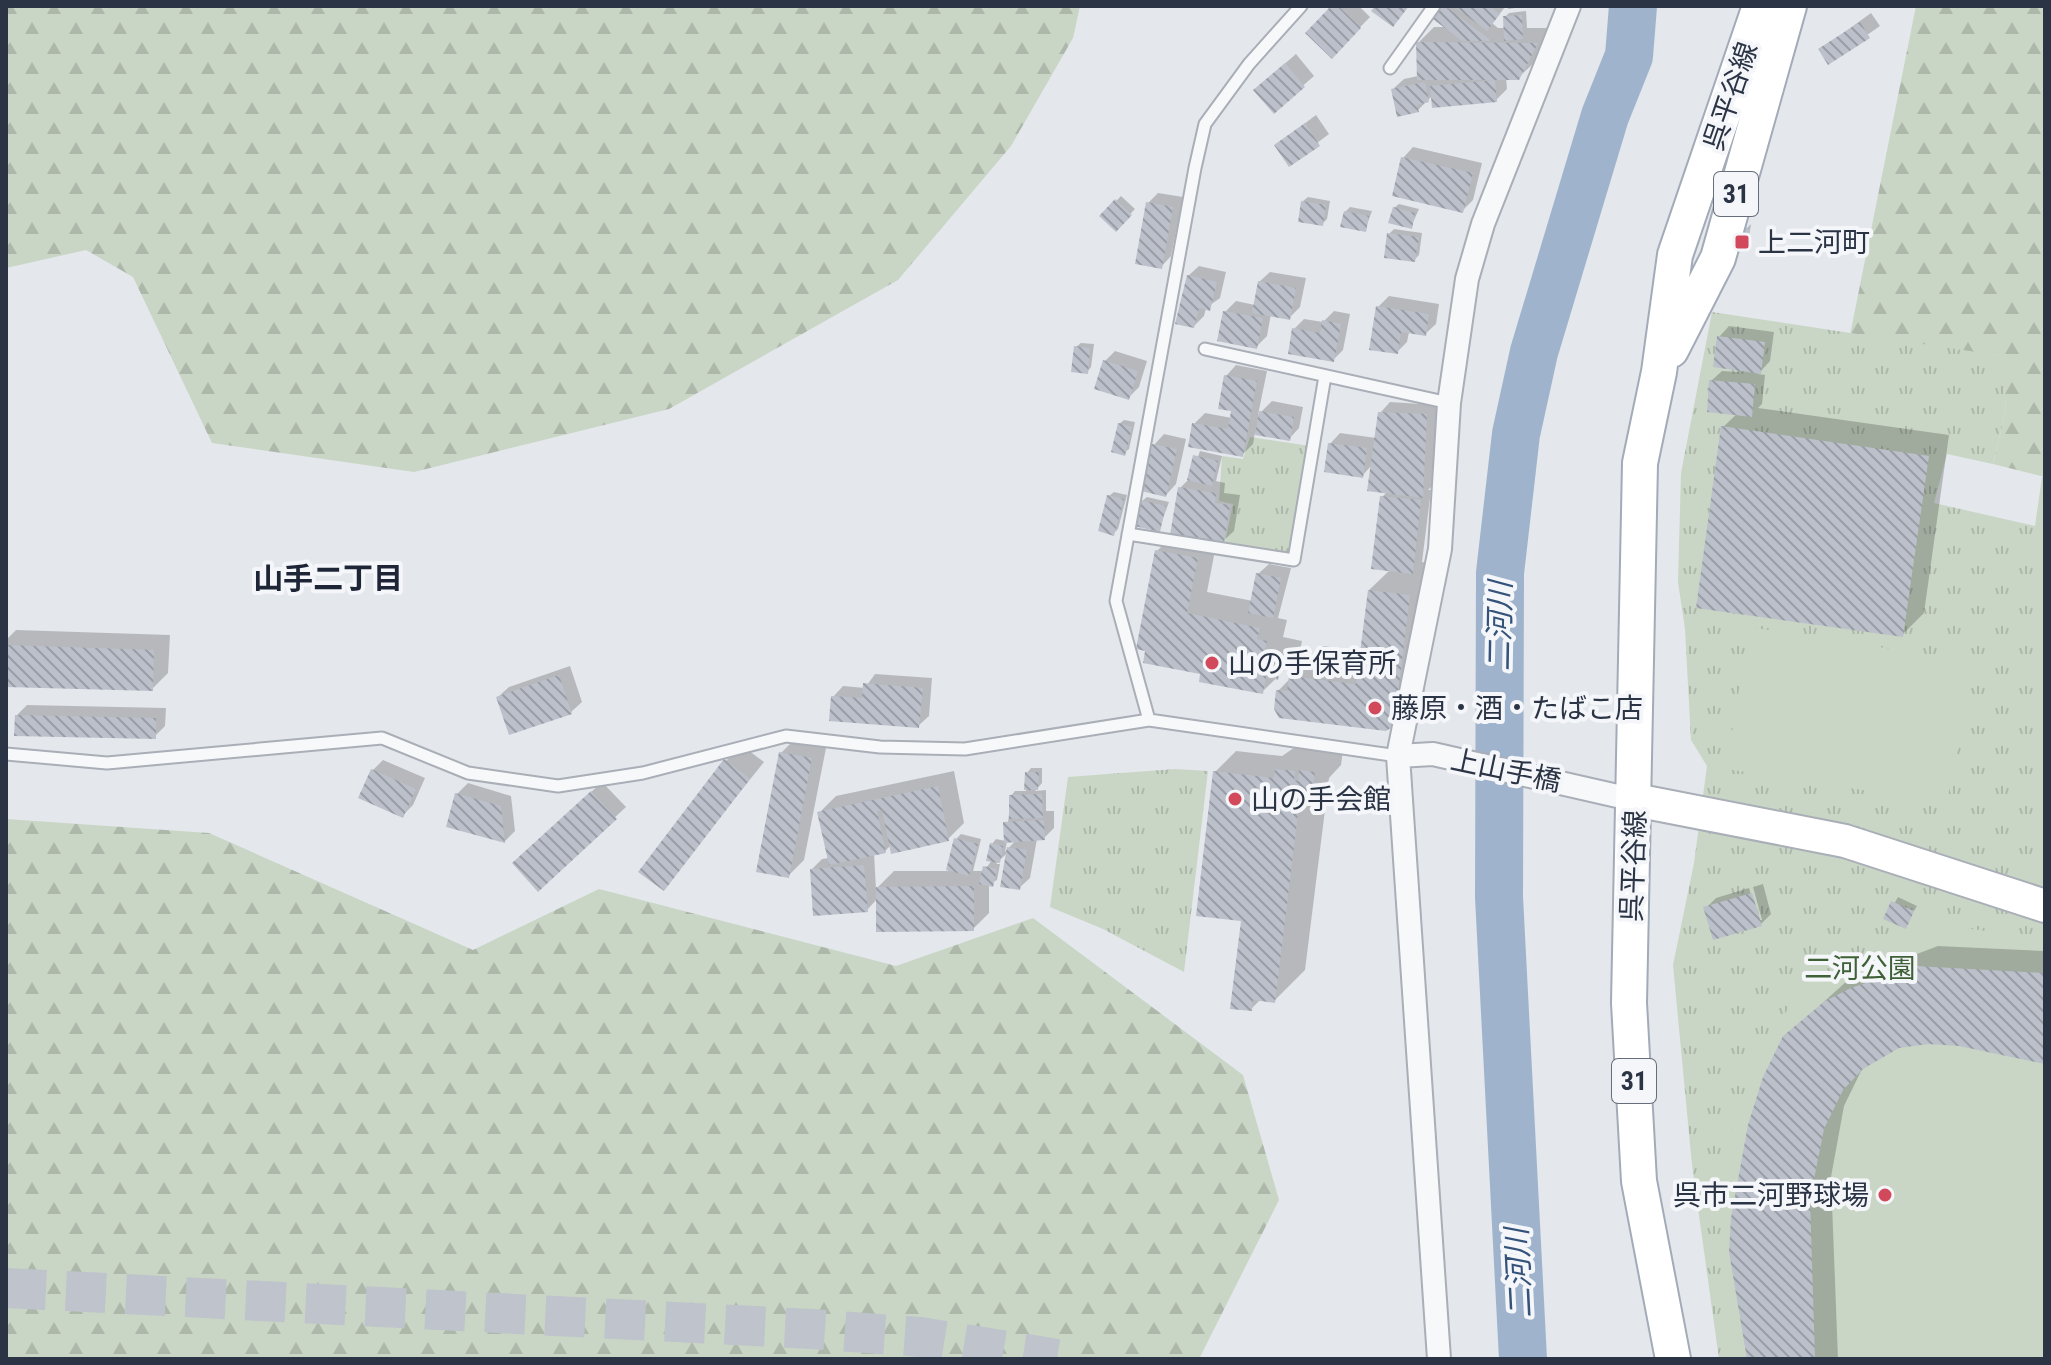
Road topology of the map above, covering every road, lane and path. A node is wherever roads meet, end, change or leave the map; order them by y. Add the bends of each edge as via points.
1 (1301, 6) edge
2 (1434, 6) edge
3 (1569, 6) edge
4 (1760, 6) edge
5 (1789, 6) edge
6 (1390, 68) dead end
7 (1205, 349) dead end
8 (1659, 372) junction
9 (1325, 376) junction
10 (1449, 403) junction
11 (1128, 534) junction
12 (1149, 720) junction
13 (6, 754) edge
14 (1398, 756) junction
15 (1635, 800) junction
16 (2045, 906) edge
17 (1439, 1359) edge
18 (1673, 1359) edge

1 - 11 lane via 1205,124
2 - 6 lane
3 - 10 street via 1483,224 1467,279
4 - 8 main road, 呉平谷線 / 31 via 1675,255
5 - 8 main road, 呉平谷線 / 31 via 1718,258
7 - 9 lane
8 - 15 main road, 呉平谷線 / 31 via 1640,463
9 - 10 lane
9 - 11 lane via 1294,560
10 - 14 street via 1440,549
11 - 12 lane via 1116,601
12 - 13 lane via 965,749 880,747 786,736 643,773 558,786 468,773 382,738 107,763
12 - 14 lane
14 - 15 street, 上山手橋 via 1433,754
14 - 17 street
15 - 16 street via 1845,841
15 - 18 main road, 呉平谷線 / 31 via 1629,1003 1639,1181

